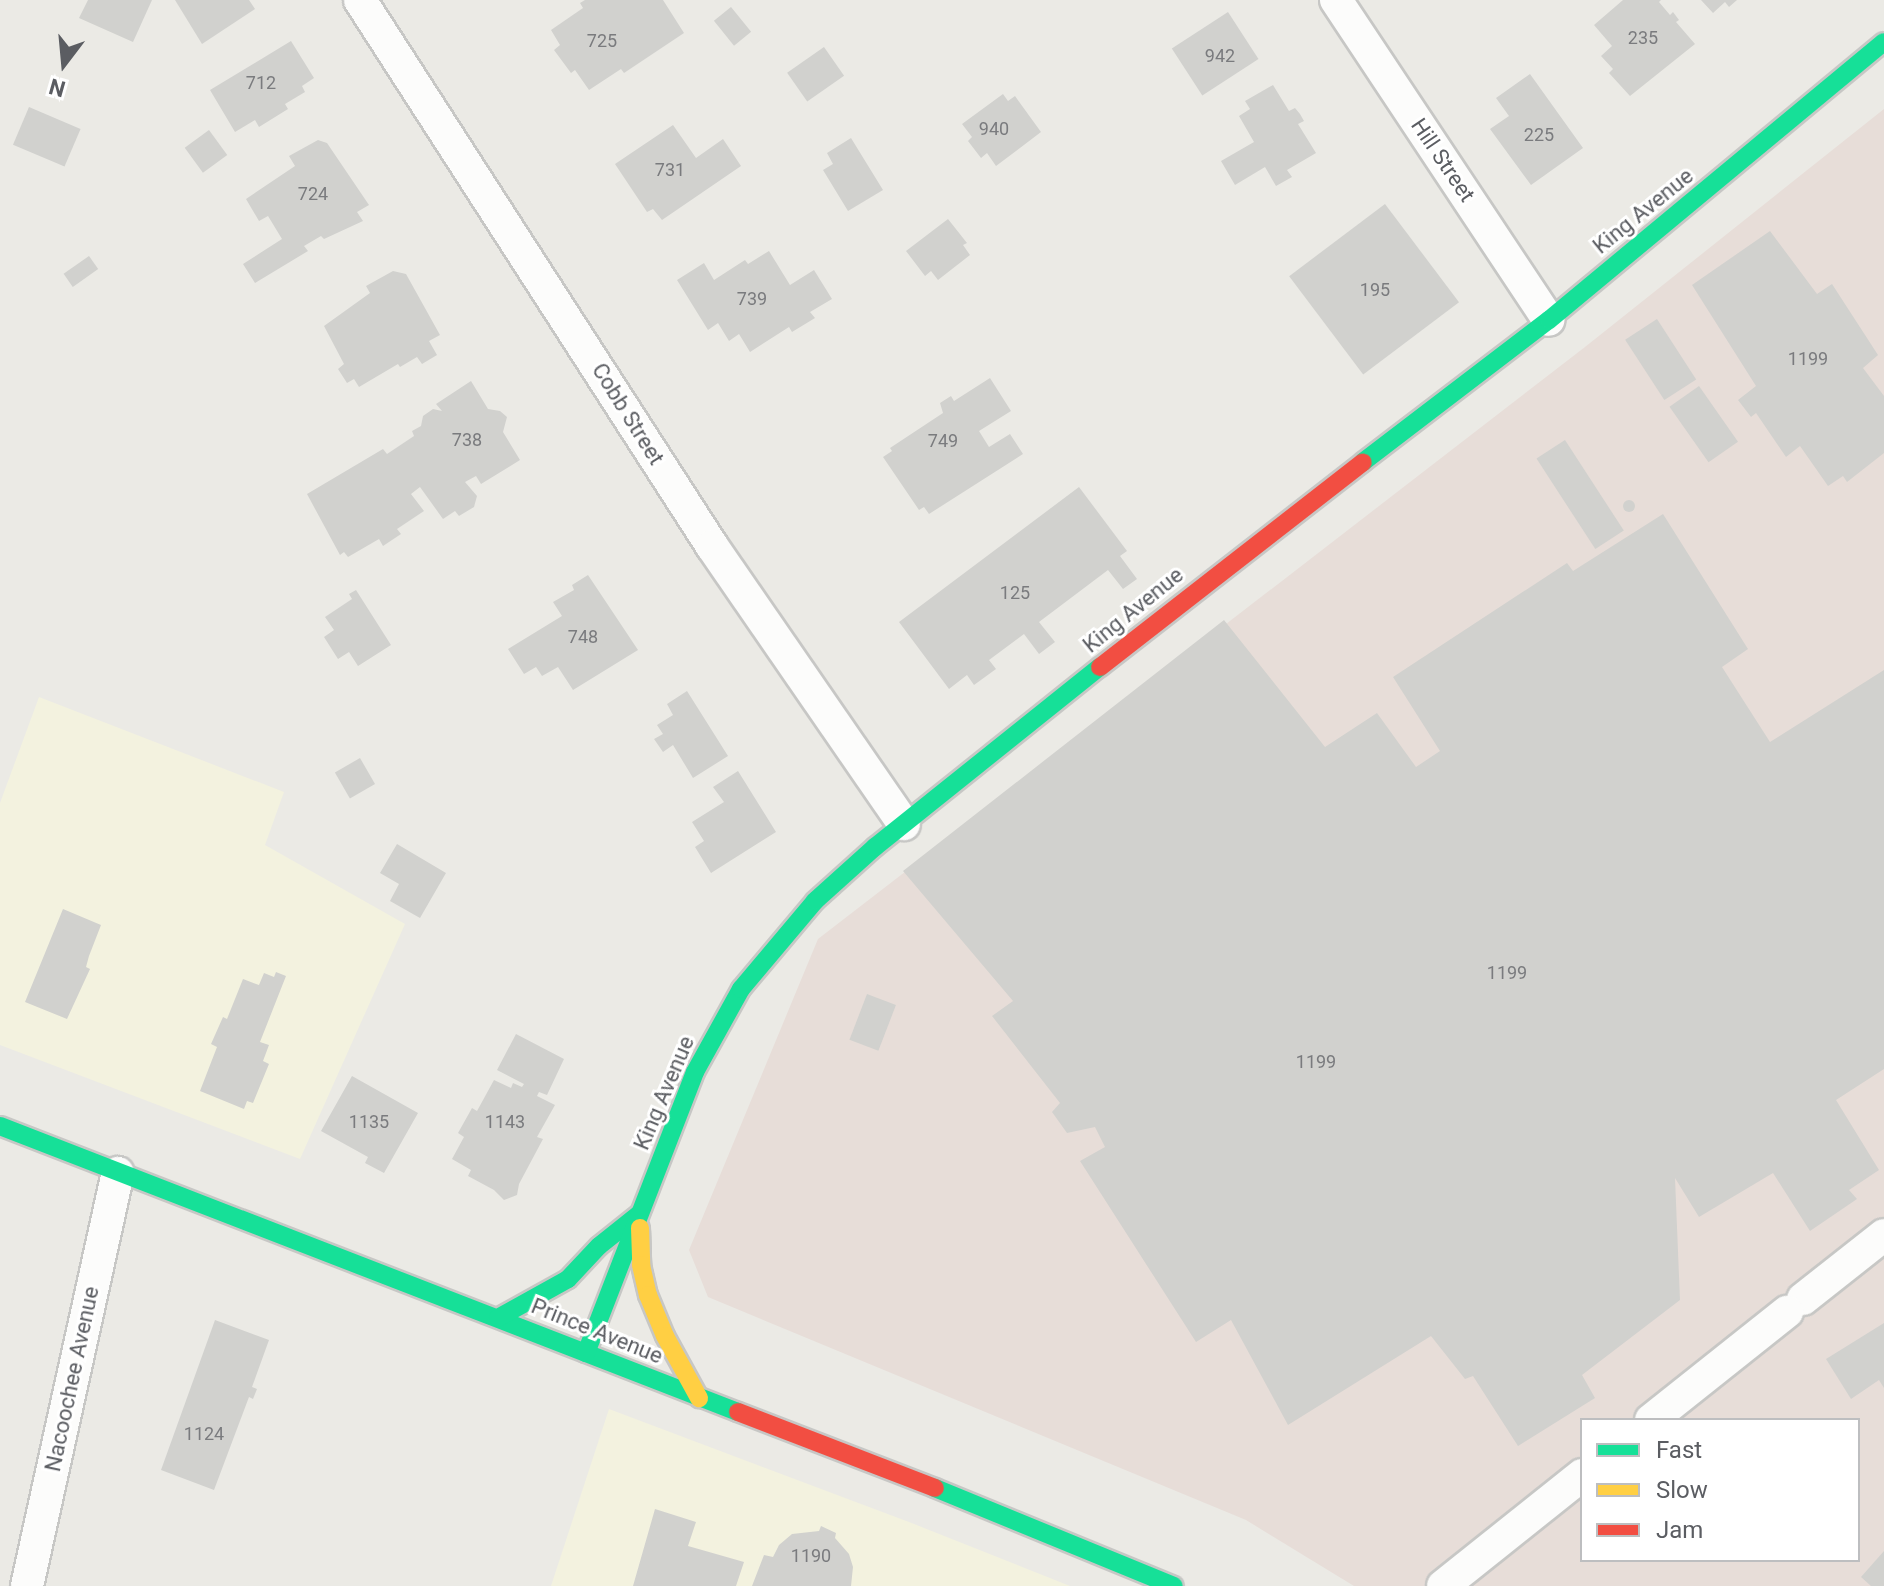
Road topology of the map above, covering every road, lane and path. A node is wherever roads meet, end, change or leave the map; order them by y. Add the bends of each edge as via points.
1 (360, 0) edge
2 (1336, 0) edge
3 (1884, 42) edge
4 (1549, 320) junction
5 (904, 824) junction
6 (0, 1126) edge
7 (118, 1173) junction
8 (640, 1214) junction
9 (1884, 1235) edge
10 (498, 1318) junction
11 (586, 1353) junction
12 (699, 1398) junction
13 (1654, 1418) edge
14 (1580, 1477) edge
15 (27, 1586) edge
16 (1174, 1586) edge
17 (1443, 1586) edge

1 - 5 street, Cobb Street via 712,546
2 - 4 street, Hill Street
3 - 4 street, King Avenue
4 - 5 street, King Avenue via 1209,580
5 - 8 street, King Avenue via 815,901 741,989 695,1072
6 - 7 street, Prince Avenue
7 - 10 street, Prince Avenue
7 - 15 street, Nacoochee Avenue
8 - 10 street via 568,1279
8 - 11 street, King Avenue
8 - 12 street via 641,1265 648,1295
9 - 13 street
10 - 11 street, Prince Avenue
11 - 12 street, Prince Avenue
12 - 16 street, Prince Avenue
14 - 17 street

